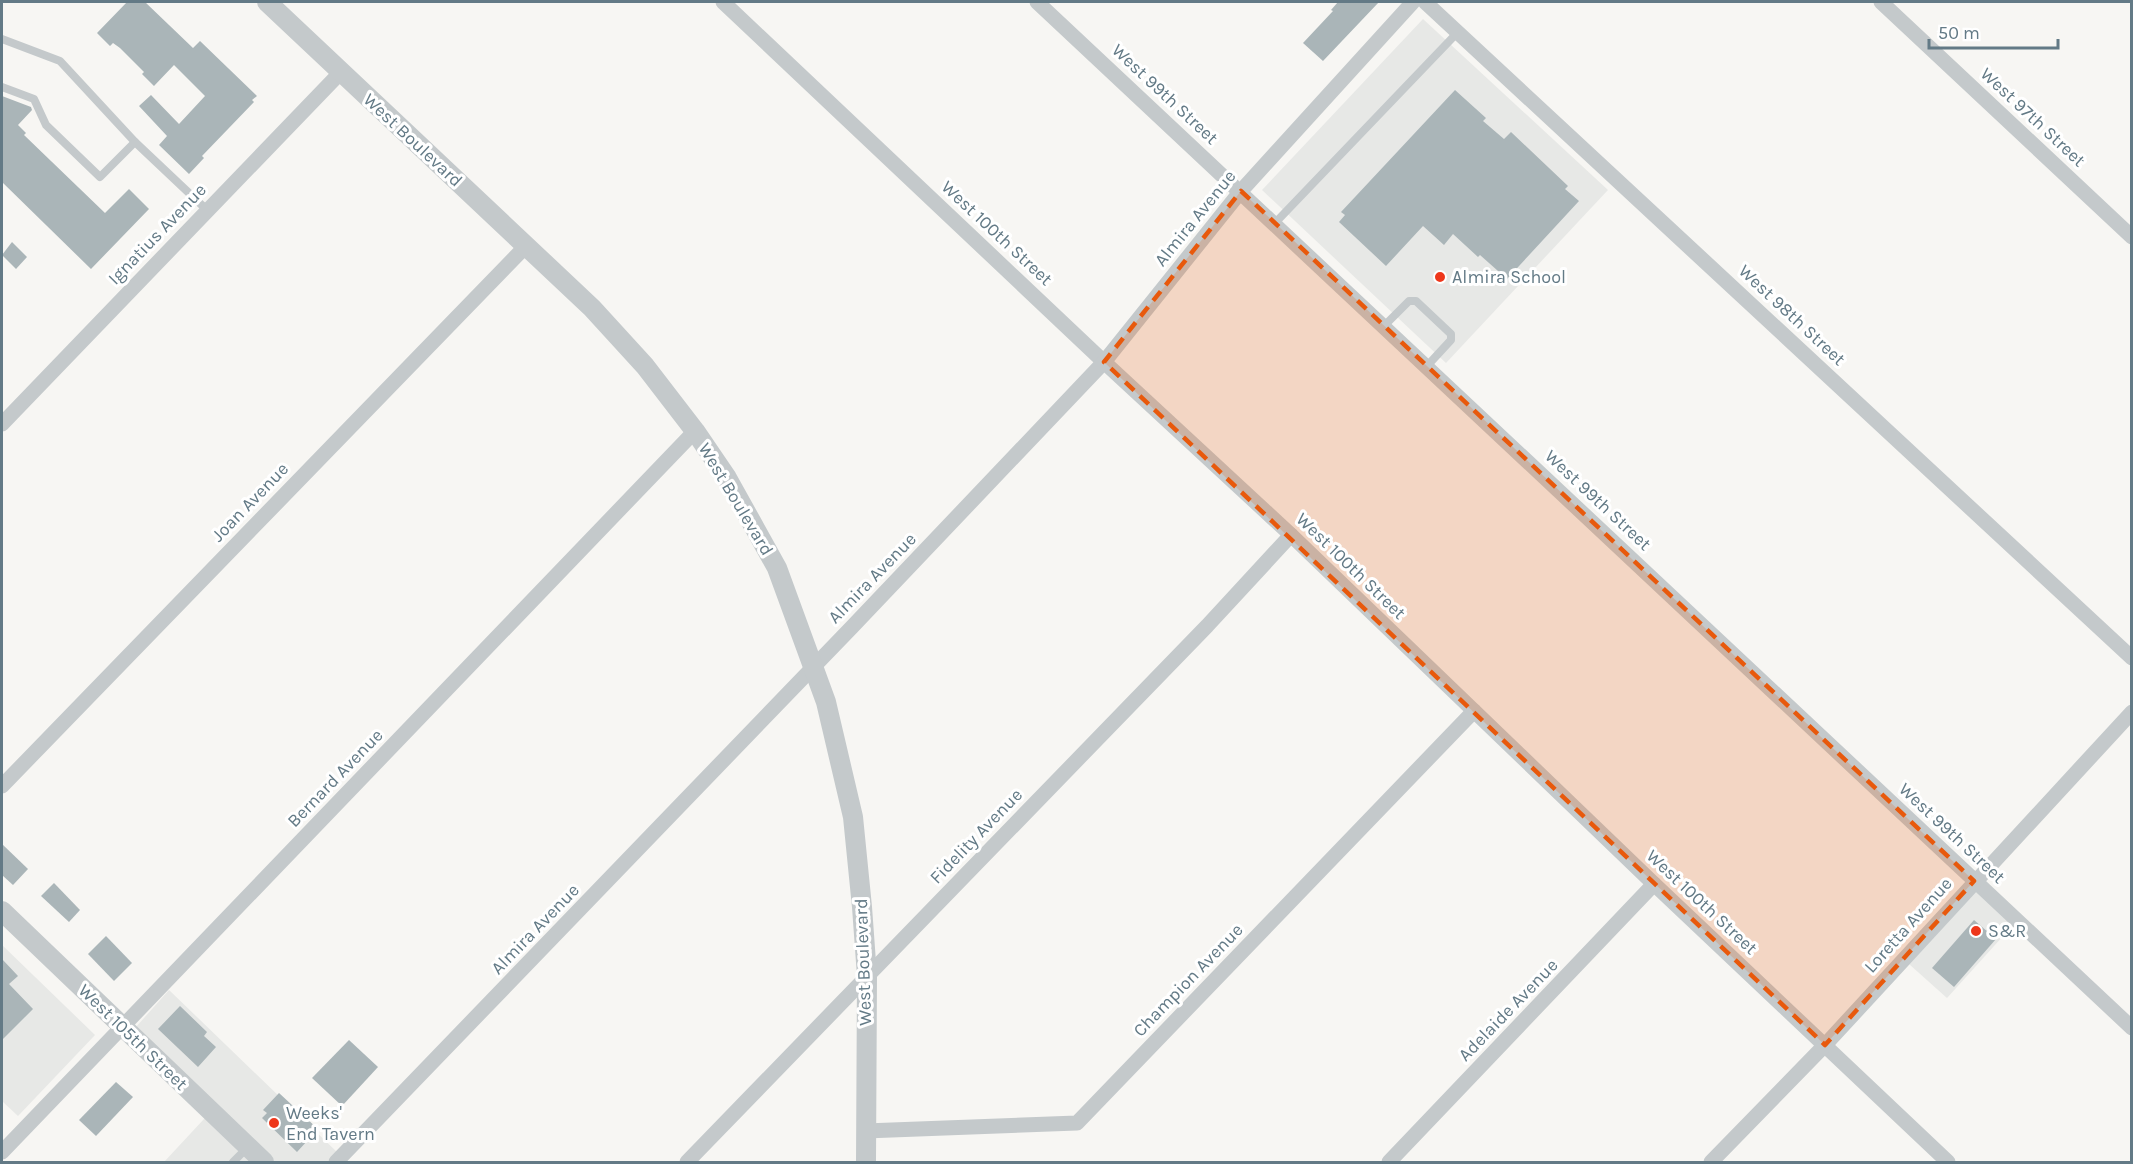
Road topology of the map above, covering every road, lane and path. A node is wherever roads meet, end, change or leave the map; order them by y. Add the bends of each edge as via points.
1 (267, 2) edge
2 (723, 2) edge
3 (1037, 2) edge
4 (1413, 2) edge
5 (1425, 2) edge
6 (1881, 2) edge
7 (1458, 32) junction
8 (2, 39) edge
9 (341, 72) junction
10 (2, 87) edge
11 (135, 142) junction
12 (1241, 191) junction
13 (207, 210) junction
14 (1275, 223) junction
15 (2132, 237) edge
16 (526, 245) junction
17 (1384, 326) junction
18 (1104, 362) junction
19 (1427, 366) junction
20 (2, 424) edge
21 (695, 431) junction
22 (1291, 535) junction
23 (2132, 658) edge
24 (814, 667) junction
25 (1474, 711) junction
26 (2132, 712) edge
27 (2, 786) edge
28 (1974, 881) junction
29 (1654, 884) junction
30 (2, 911) edge
31 (867, 976) junction
32 (123, 1027) junction
33 (2132, 1028) edge
34 (1825, 1045) junction
35 (865, 1131) junction
36 (248, 1147) junction
37 (2, 1152) edge
38 (233, 1162) edge
39 (264, 1162) edge
40 (336, 1162) edge
41 (687, 1162) edge
42 (866, 1162) edge
43 (1389, 1162) edge
44 (1711, 1162) edge
45 (1948, 1162) edge

1 - 9 street, West Boulevard
2 - 18 street, West 100th Street
3 - 12 street, West 99th Street
4 - 12 street, Almira Avenue
5 - 7 street, West 98th Street
6 - 15 street, West 97th Street
7 - 14 lane
7 - 23 street, West 98th Street
8 - 11 lane via 60,61
9 - 13 street, Ignatius Avenue
9 - 16 street, West Boulevard
10 - 11 lane via 34,99 46,125 100,177
11 - 13 lane
12 - 14 street, West 99th Street
12 - 18 street, Almira Avenue
13 - 20 street, Ignatius Avenue
14 - 17 street, West 99th Street
16 - 21 street, West Boulevard via 645,366
16 - 27 street, Joan Avenue
17 - 19 street, West 99th Street
17 - 19 lane via 1409,301 1416,302 1451,334 1451,340
18 - 22 street, West 100th Street
18 - 24 street, Almira Avenue
19 - 28 street, West 99th Street
21 - 24 street, West Boulevard via 727,478 777,568
21 - 32 street, Bernard Avenue
22 - 25 street, West 100th Street
22 - 31 street, Fidelity Avenue
24 - 31 street, West Boulevard via 853,817
24 - 40 street, Almira Avenue
25 - 29 street, West 100th Street
25 - 35 street, Champion Avenue via 1077,1123
26 - 28 street, Loretta Avenue
28 - 33 street, West 99th Street
28 - 34 street, Loretta Avenue
29 - 34 street, West 100th Street
29 - 43 street, Adelaide Avenue
30 - 32 street, West 105th Street
31 - 35 street, West Boulevard
31 - 41 street, Fidelity Avenue
32 - 36 street, West 105th Street
32 - 37 street, Bernard Avenue
34 - 44 street, Loretta Avenue
34 - 45 street, West 100th Street
35 - 42 street, West Boulevard
36 - 38 lane
36 - 39 street, West 105th Street

